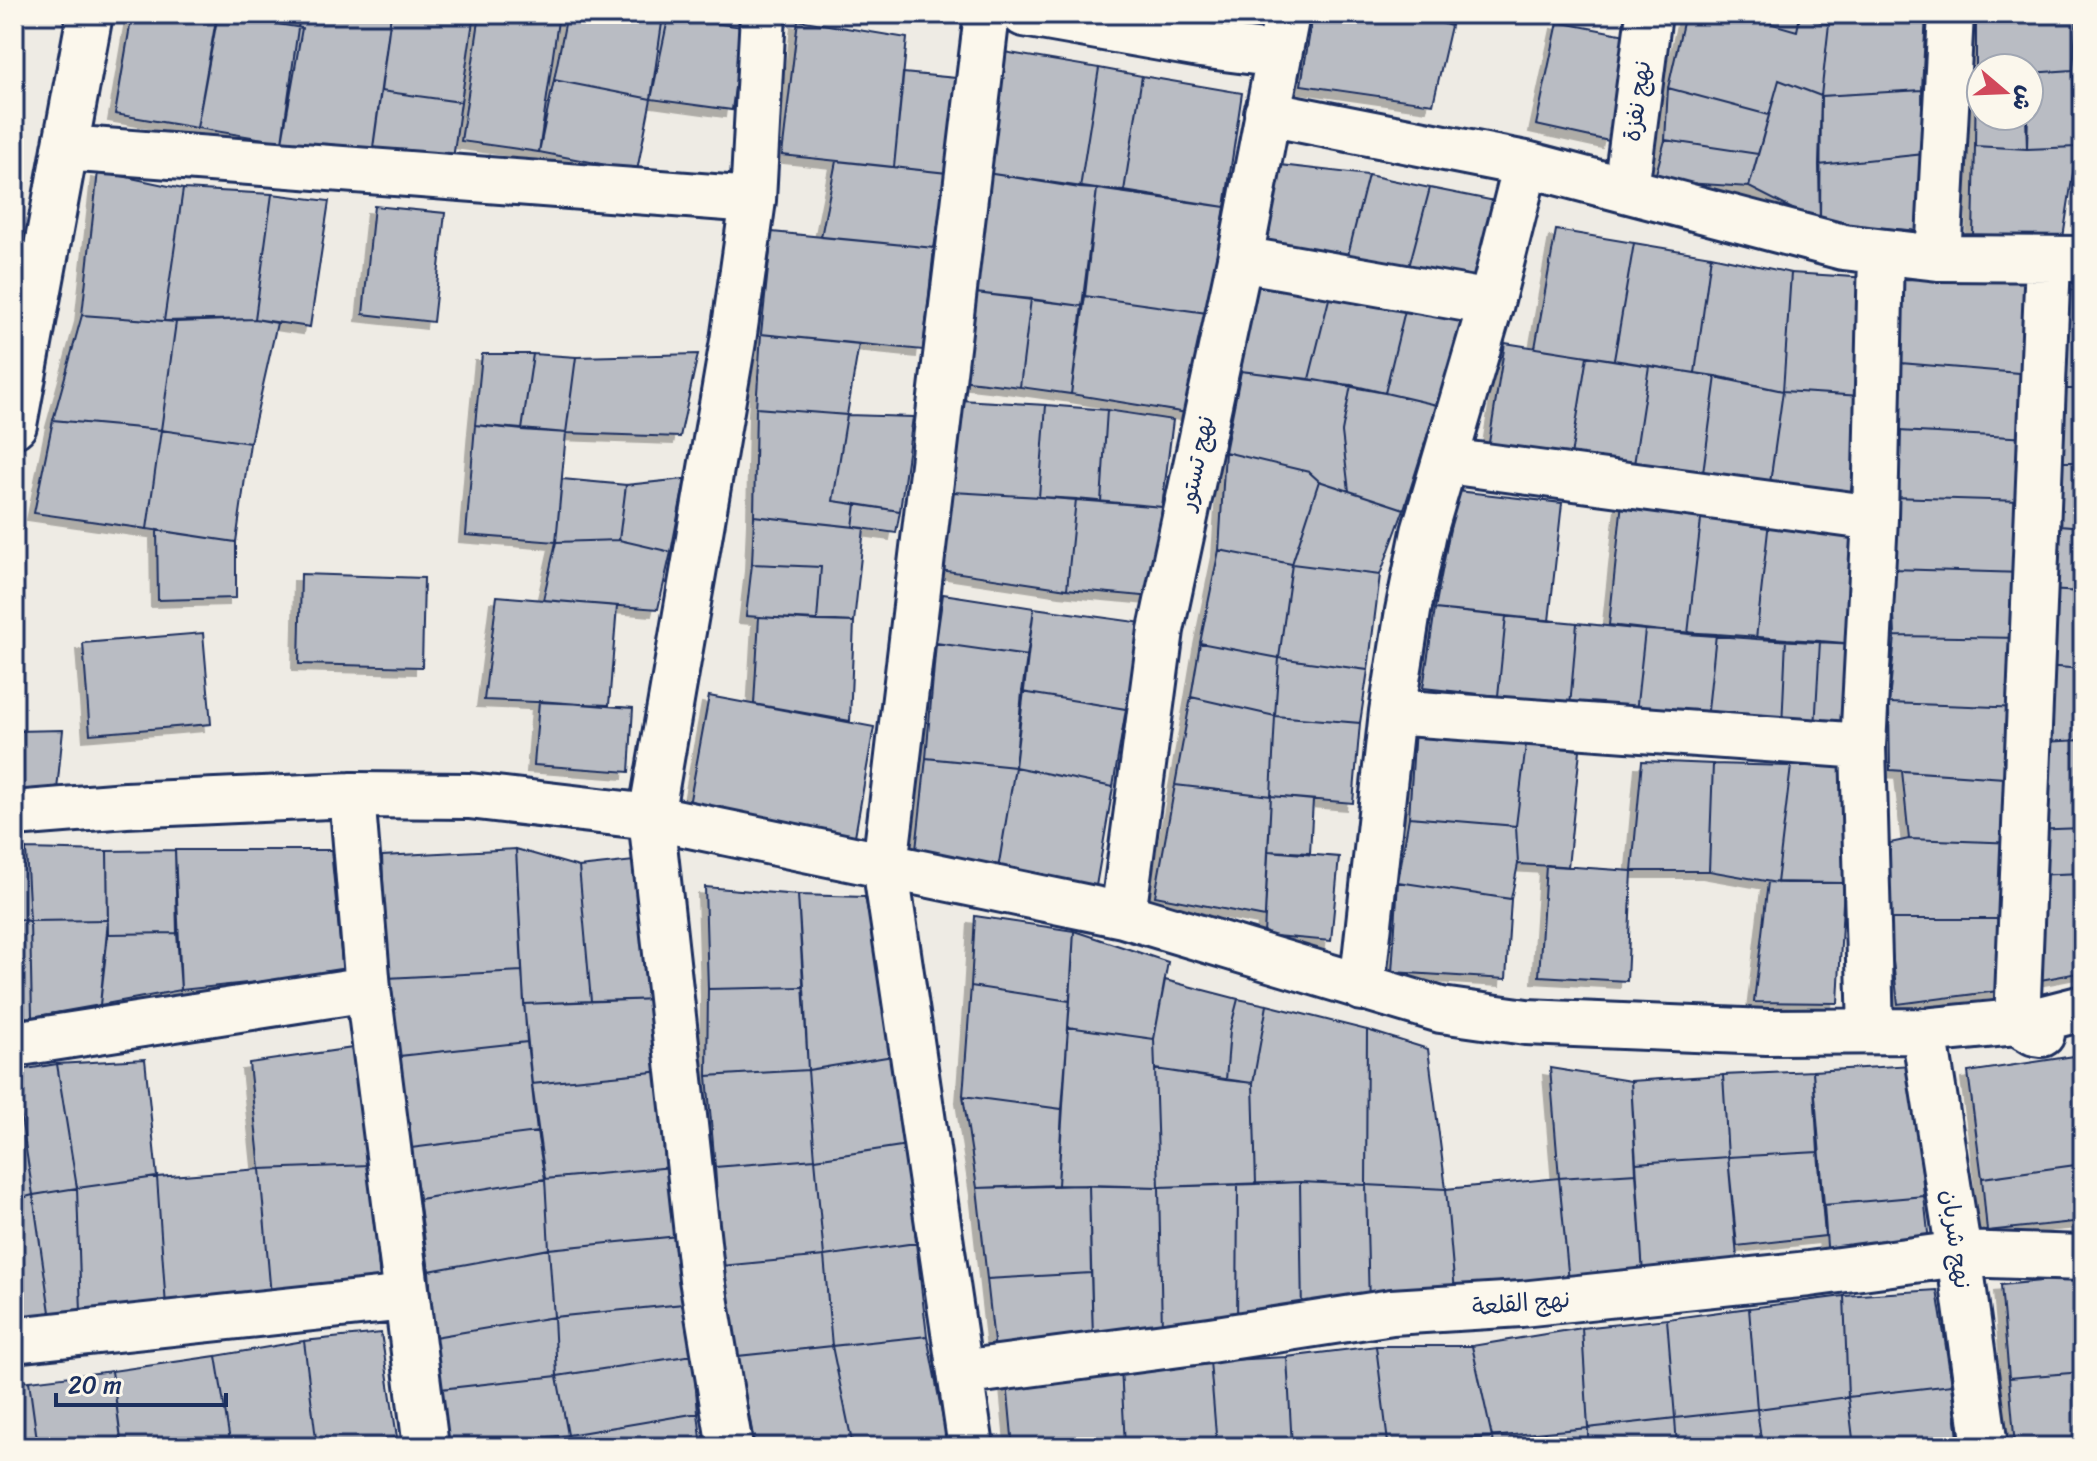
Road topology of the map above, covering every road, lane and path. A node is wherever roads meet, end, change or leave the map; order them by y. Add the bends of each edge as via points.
1 (90, 14) edge
2 (763, 14) edge
3 (987, 14) edge
4 (1024, 14) edge
5 (1649, 14) edge
6 (1951, 14) edge
7 (1283, 35) edge
8 (1267, 113) junction
9 (65, 148) junction
10 (1526, 164) junction
11 (1626, 189) junction
12 (753, 200) junction
13 (1881, 253) junction
14 (1938, 258) junction
15 (1240, 259) junction
16 (2065, 260) edge
17 (1491, 303) junction
18 (14, 425) edge
19 (1447, 461) junction
20 (1875, 518) junction
21 (1392, 712) junction
22 (1863, 746) junction
23 (352, 795) junction
24 (14, 814) edge
25 (651, 817) junction
26 (885, 865) junction
27 (1123, 915) junction
28 (1362, 988) junction
29 (368, 989) junction
30 (2083, 1008) edge
31 (2017, 1022) junction
32 (1871, 1031) junction
33 (1924, 1031) junction
34 (2083, 1036) edge
35 (14, 1044) edge
36 (1959, 1254) junction
37 (2083, 1258) edge
38 (406, 1298) junction
39 (14, 1340) edge
40 (960, 1373) junction
41 (426, 1447) edge
42 (730, 1447) edge
43 (971, 1447) edge
44 (1985, 1447) edge

1 - 9 street
2 - 12 street
3 - 26 street
4 - 7 street via 1200,45
5 - 11 street, نهج نفزة
6 - 14 street
7 - 8 street, نهج تستور
8 - 10 street
8 - 15 street, نهج تستور
9 - 12 street
9 - 18 street
10 - 11 street
10 - 17 street
11 - 13 street
12 - 25 street
13 - 14 street
13 - 20 street
14 - 16 street
15 - 17 street
15 - 27 street, نهج تستور via 1161,630
16 - 31 street
17 - 19 street
19 - 20 street
19 - 21 street via 1424,532
20 - 22 street
21 - 22 street
21 - 28 street
22 - 32 street
23 - 24 street
23 - 25 street via 469,796
23 - 29 street
25 - 26 street
25 - 42 street via 702,1279
26 - 27 street
26 - 40 street
27 - 28 street
28 - 32 street via 1441,1010 1526,1022
29 - 35 street
29 - 38 street
30 - 31 street
31 - 33 street
31 - 34 street via 2035,1033
32 - 33 street
33 - 36 street, نهج شربان
36 - 37 street, نهج القلعة
36 - 40 street, نهج القلعة via 1521,1304 1392,1312
36 - 44 street, نهج شربان
38 - 39 street
38 - 41 street
40 - 43 street

